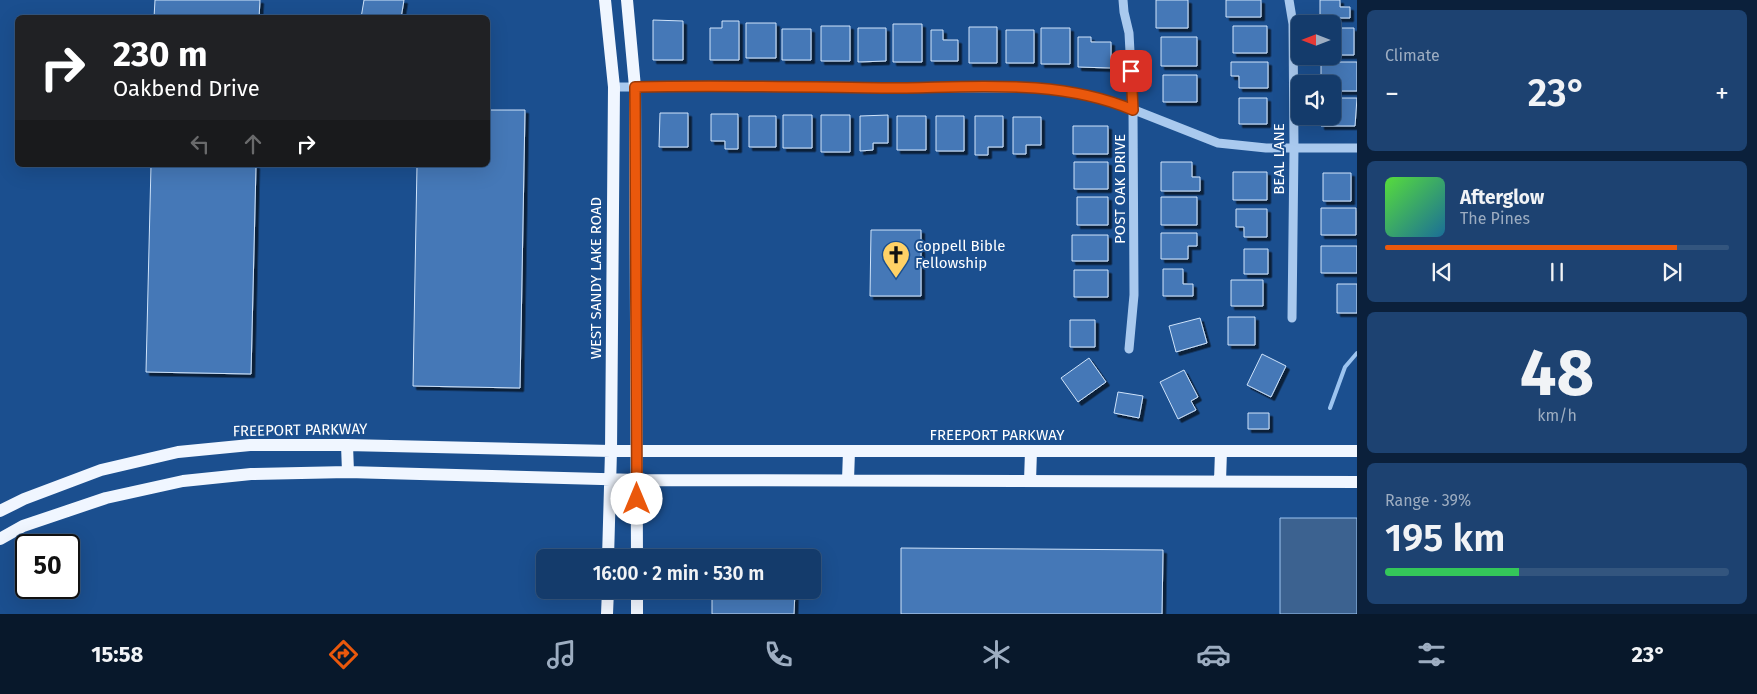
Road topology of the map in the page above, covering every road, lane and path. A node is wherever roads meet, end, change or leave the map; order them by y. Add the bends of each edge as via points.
1 (605, 0) edge
2 (627, 0) edge
3 (1123, 0) edge
4 (1289, 0) edge
5 (614, 87) junction
6 (635, 87) junction
7 (1133, 110) junction
8 (1294, 148) junction
9 (1357, 148) edge
10 (1292, 318) dead end
11 (1129, 349) dead end
12 (348, 445) junction
13 (612, 451) junction
14 (637, 451) junction
15 (849, 451) junction
16 (1031, 451) junction
17 (1221, 451) junction
18 (1357, 451) edge
19 (348, 472) junction
20 (611, 479) junction
21 (638, 480) junction
22 (848, 480) junction
23 (1030, 481) junction
24 (1220, 482) junction
25 (1357, 482) edge
26 (0, 511) edge
27 (0, 539) edge
28 (608, 549) edge
29 (637, 549) edge
30 (608, 599) edge
31 (637, 599) edge
32 (607, 614) edge
33 (637, 614) edge

1 - 5 main road, WEST SANDY LAKE ROAD
2 - 6 main road
3 - 7 street, POST OAK DRIVE via 1130,33
4 - 8 street, BEAL LANE via 1293,24
5 - 6 street
5 - 13 main road, WEST SANDY LAKE ROAD
6 - 7 street via 1013,87 1084,94
6 - 14 main road
7 - 8 street via 1218,143
7 - 11 street, POST OAK DRIVE via 1134,296
8 - 9 street
8 - 10 street, BEAL LANE
12 - 13 main road, FREEPORT PARKWAY
12 - 19 main road
12 - 26 main road, FREEPORT PARKWAY via 250,445 178,452 101,470
13 - 14 main road, FREEPORT PARKWAY
13 - 20 main road, WEST SANDY LAKE ROAD
14 - 15 main road, FREEPORT PARKWAY
14 - 21 main road
15 - 16 main road, FREEPORT PARKWAY
15 - 22 main road
16 - 17 main road, FREEPORT PARKWAY
16 - 23 main road
17 - 18 main road, FREEPORT PARKWAY
17 - 24 main road
19 - 20 main road
19 - 27 main road via 251,474 182,481 106,498 23,526
20 - 21 main road
20 - 28 main road, WEST SANDY LAKE ROAD
21 - 22 main road
21 - 29 main road
22 - 23 main road
23 - 24 main road
24 - 25 main road
30 - 32 main road
31 - 33 main road

